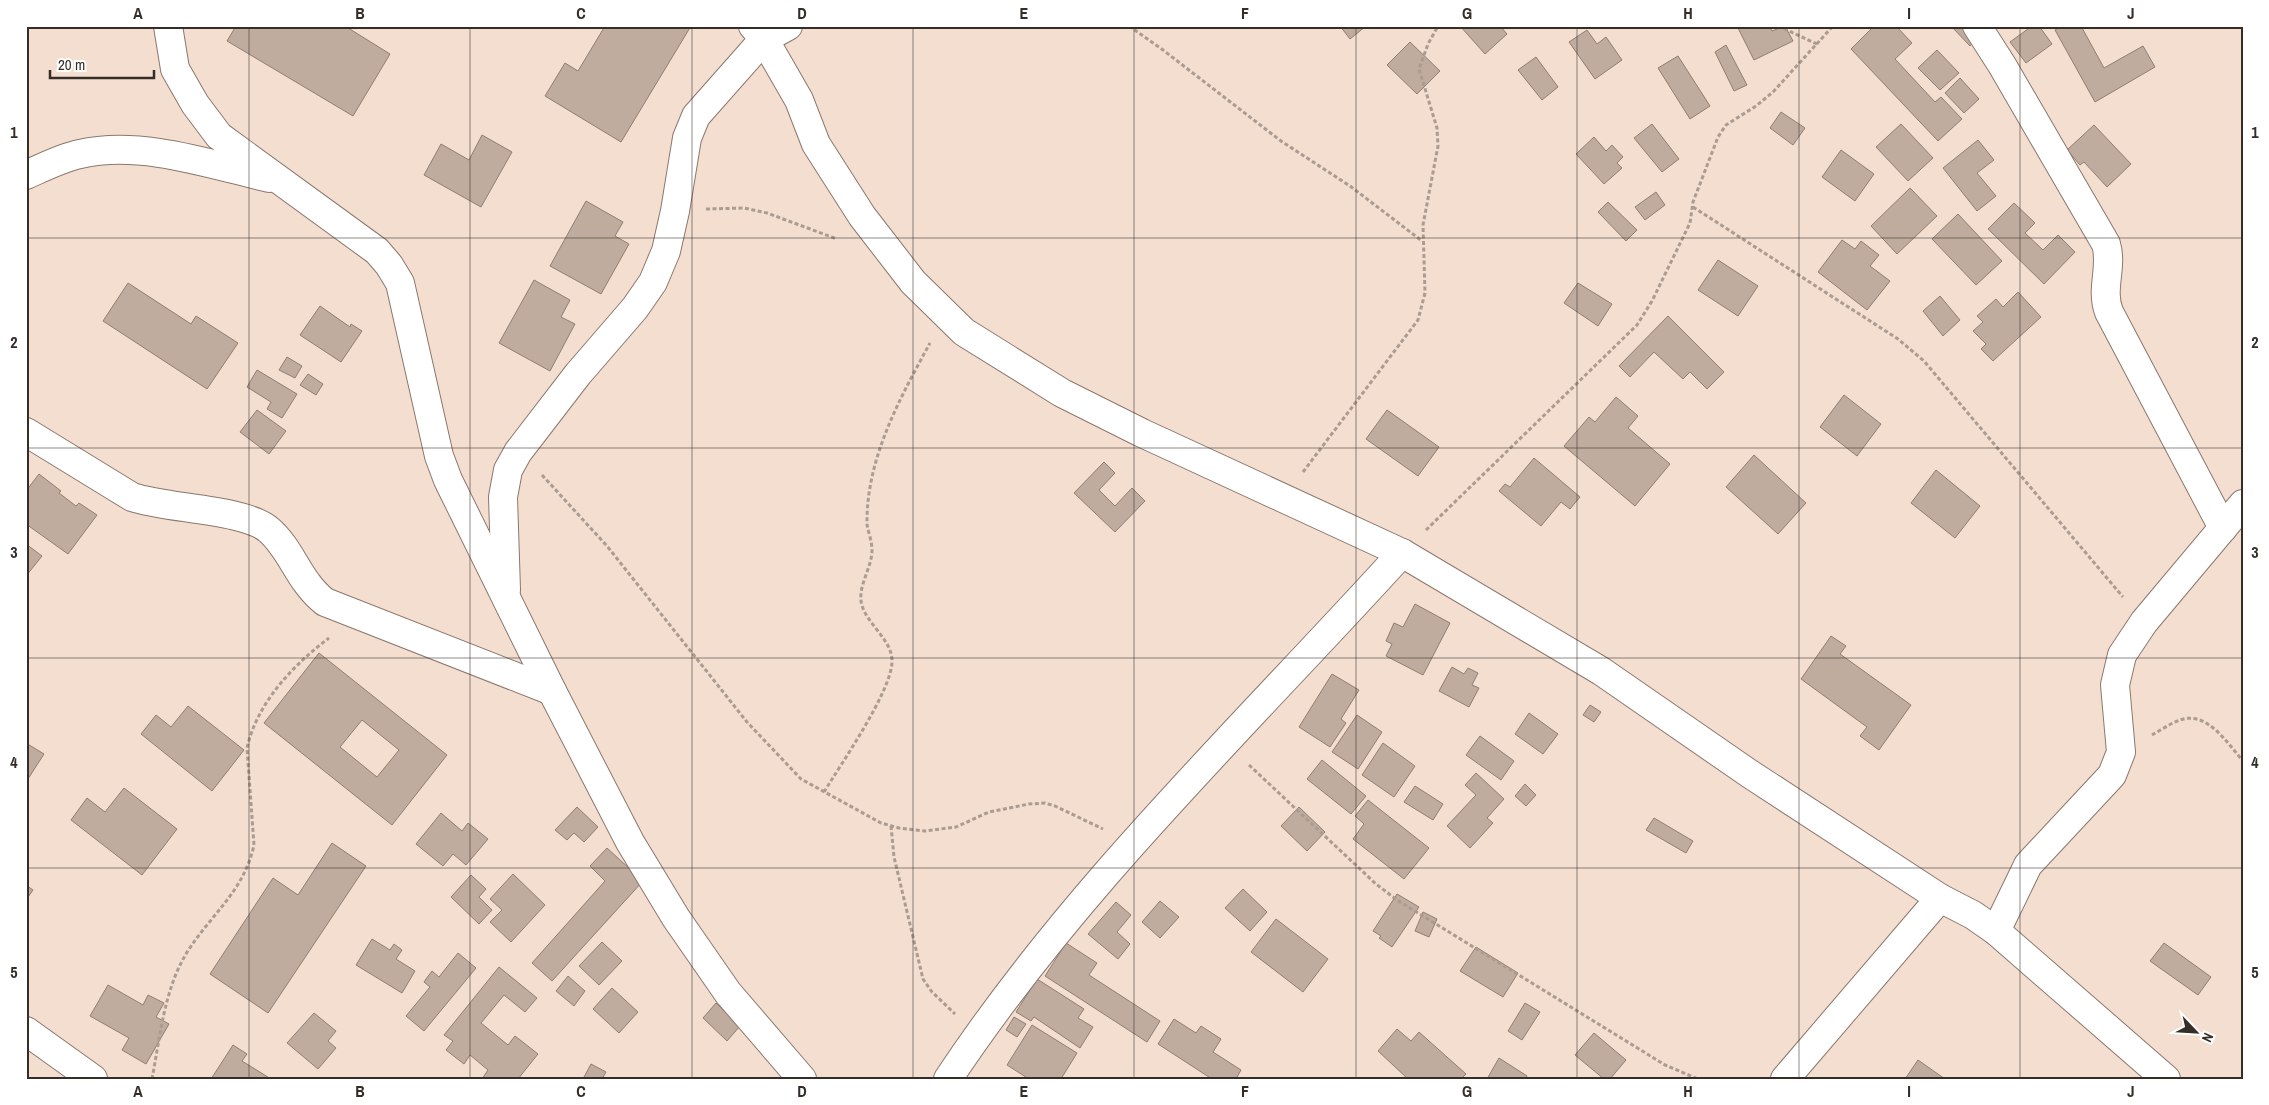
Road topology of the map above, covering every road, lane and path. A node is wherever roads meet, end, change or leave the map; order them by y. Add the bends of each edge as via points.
1 (168, 26) edge
2 (788, 26) edge
3 (1129, 26) edge
4 (1438, 26) edge
5 (1778, 26) edge
6 (1833, 26) edge
7 (1977, 26) edge
8 (758, 32) edge
9 (1818, 44) junction
10 (26, 175) edge
11 (280, 180) junction
12 (1693, 207) junction
13 (675, 211) junction
14 (839, 239) dead end
15 (1422, 241) junction
16 (946, 314) junction
17 (26, 432) edge
18 (518, 452) junction
19 (1283, 498) junction
20 (2243, 504) edge
21 (2223, 528) junction
22 (1402, 553) junction
23 (507, 600) junction
24 (360, 616) junction
25 (2144, 622) junction
26 (552, 691) junction
27 (1224, 742) junction
28 (2121, 752) junction
29 (2243, 761) edge
30 (824, 792) junction
31 (891, 826) junction
32 (1134, 845) junction
33 (1940, 898) junction
34 (1996, 931) junction
35 (26, 1030) edge
36 (978, 1036) junction
37 (92, 1079) edge
38 (152, 1079) edge
39 (802, 1079) edge
40 (948, 1079) edge
41 (1698, 1079) edge
42 (1785, 1079) edge
43 (2166, 1079) edge

1 - 11 street via 175,69 195,104 219,136
2 - 8 street
3 - 15 path
4 - 15 path via 1419,69 1437,128 1438,146
5 - 9 path
6 - 9 path
7 - 21 street via 2106,244 2110,262 2105,298 2109,312
8 - 13 street via 696,116 682,161
8 - 16 street via 799,100 816,144 862,216 913,282
9 - 12 path via 1773,92 1726,124 1718,137
10 - 11 street via 61,159 98,150 161,153
11 - 23 street via 376,251 400,283 439,456
12 - 22 path via 1690,223 1652,302 1637,325
12 - 25 path via 1898,339 1924,361
13 - 14 path via 744,208
13 - 18 street via 666,250 653,282
15 - 19 path via 1425,292 1418,320
16 - 19 street via 964,332 1062,393
16 - 30 path via 888,425 874,470 869,501 867,525 872,549 861,600 891,654 891,669 880,696
17 - 24 street via 132,497 261,524 279,540 313,593 325,602
18 - 23 street via 508,470 503,497
18 - 30 path via 607,546 747,722 800,779
19 - 22 street
20 - 21 street
21 - 25 street
22 - 27 street
22 - 33 street via 1601,671 1750,774
23 - 26 street
24 - 26 street
24 - 38 path via 298,661 256,721 247,748 254,845 251,857 241,882 186,953 176,975 168,997
25 - 28 street via 2122,655 2115,685
26 - 39 street via 630,842 676,918 728,992
27 - 32 street
27 - 41 path via 1397,900 1665,1065
28 - 29 path via 2181,719 2192,718 2212,726
28 - 34 street via 2112,775 2028,865
30 - 31 path
31 - 32 path via 925,831 956,827 990,812 1045,803
31 - 36 path via 894,857 923,979 932,992
32 - 36 street via 1067,920
33 - 34 street
33 - 42 street
34 - 43 street
35 - 37 street
36 - 40 street

